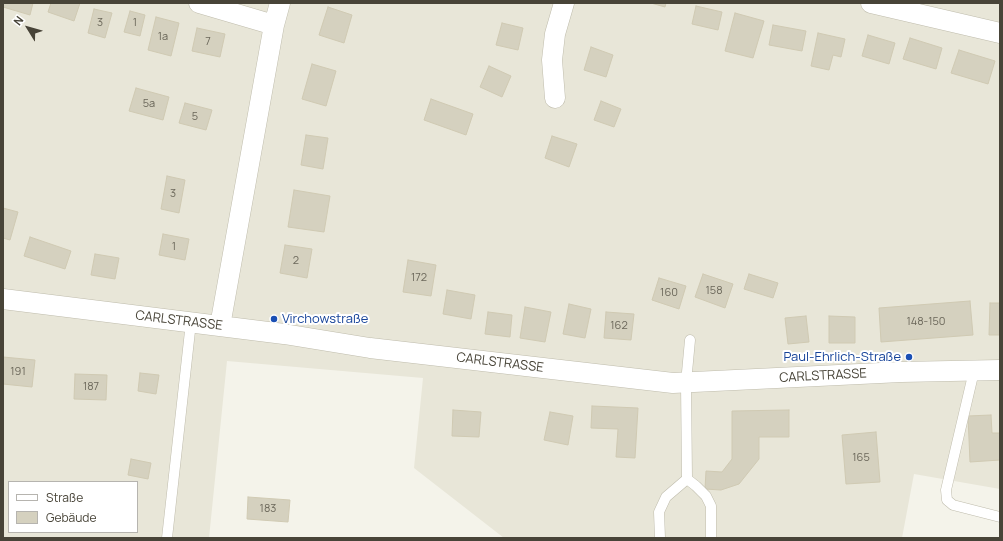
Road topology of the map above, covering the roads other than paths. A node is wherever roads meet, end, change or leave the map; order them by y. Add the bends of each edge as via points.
1 (199, 3) edge
2 (280, 3) edge
3 (564, 3) edge
4 (871, 3) edge
5 (274, 25) junction
6 (1000, 33) edge
7 (555, 98) dead end
8 (3, 299) edge
9 (191, 322) junction
10 (220, 326) junction
11 (690, 340) dead end
12 (1000, 370) edge
13 (974, 371) junction
14 (686, 383) junction
15 (687, 479) junction
16 (1000, 517) edge
17 (167, 538) edge
18 (660, 538) edge
19 (711, 538) edge

1 - 5 street
2 - 5 street
3 - 7 street via 555,34 552,60
4 - 6 street
5 - 10 street
8 - 9 street, CARLSTRASSE
9 - 10 street, CARLSTRASSE
9 - 17 lane
10 - 14 street, CARLSTRASSE via 378,349
11 - 14 lane
12 - 13 street, CARLSTRASSE
13 - 14 street, CARLSTRASSE via 901,372
13 - 16 lane via 946,490 947,500 953,505
14 - 15 lane
15 - 18 lane via 666,497 659,512
15 - 19 lane via 706,496 711,506

